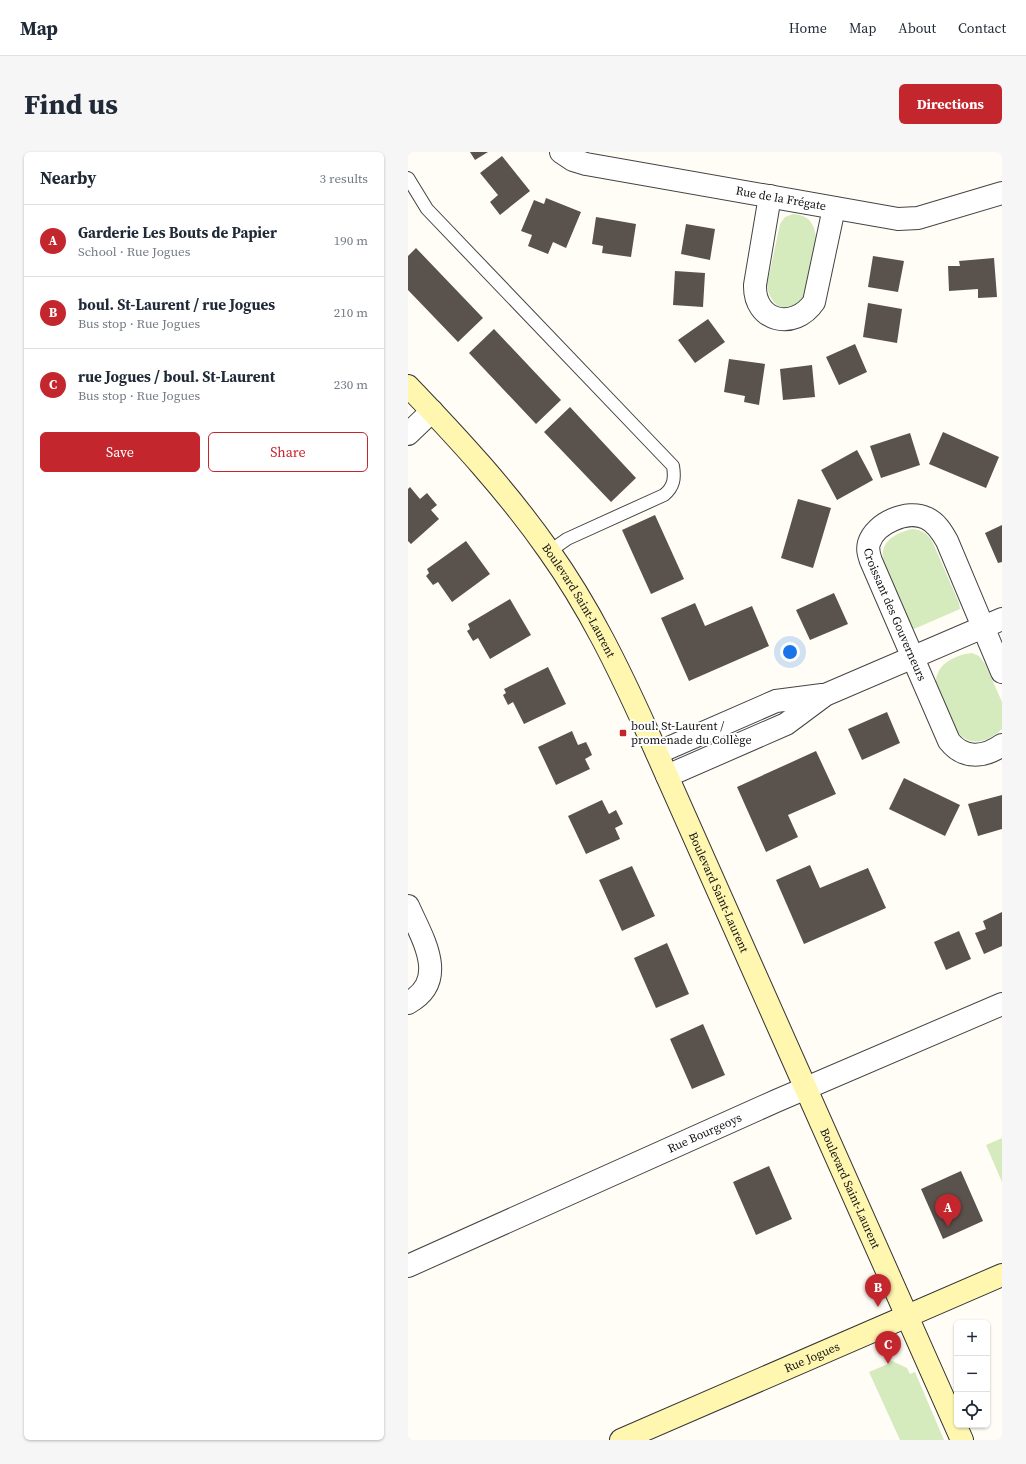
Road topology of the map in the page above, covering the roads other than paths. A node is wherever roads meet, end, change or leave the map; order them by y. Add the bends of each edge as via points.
1 (561, 152) edge
2 (408, 178) edge
3 (1002, 193) edge
4 (770, 196) junction
5 (834, 208) junction
6 (408, 386) edge
7 (432, 411) junction
8 (408, 434) edge
9 (550, 551) junction
10 (992, 623) edge
11 (911, 658) junction
12 (1002, 672) edge
13 (825, 695) junction
14 (1002, 745) edge
15 (657, 753) junction
16 (668, 776) junction
17 (408, 906) edge
18 (408, 1003) edge
19 (1002, 1004) edge
20 (807, 1088) junction
21 (408, 1266) edge
22 (1002, 1275) edge
23 (906, 1316) junction
24 (621, 1440) edge
25 (962, 1440) edge

1 - 4 street, Rue de la Frégate via 572,160 586,164
2 - 9 lane via 427,209 673,466 674,483 671,490 664,495 567,539
3 - 5 street, Rue de la Frégate via 910,219
4 - 5 street, Rue de la Frégate
4 - 5 street via 755,292 757,301 766,313 782,320 801,316 814,302
6 - 7 street, Boulevard Saint-Laurent
7 - 8 street
7 - 9 street, Boulevard Saint-Laurent via 503,489
9 - 15 street, Boulevard Saint-Laurent via 602,636
10 - 11 street
10 - 11 street, Croissant des Gouverneurs via 935,524 919,515 895,520 875,533 868,549
10 - 12 street, Croissant des Gouverneurs
11 - 13 street
11 - 14 street, Croissant des Gouverneurs via 941,726 954,748 963,754 974,755 986,753
13 - 15 street via 776,701
13 - 16 street via 786,724
15 - 16 street, Boulevard Saint-Laurent
16 - 20 street, Boulevard Saint-Laurent
17 - 18 street via 431,964 424,991
19 - 20 street, Rue Bourgeoys
20 - 21 street, Rue Bourgeoys
20 - 23 street, Boulevard Saint-Laurent
22 - 23 street, Rue Jogues
23 - 24 street, Rue Jogues
23 - 25 street, Boulevard Saint-Laurent

